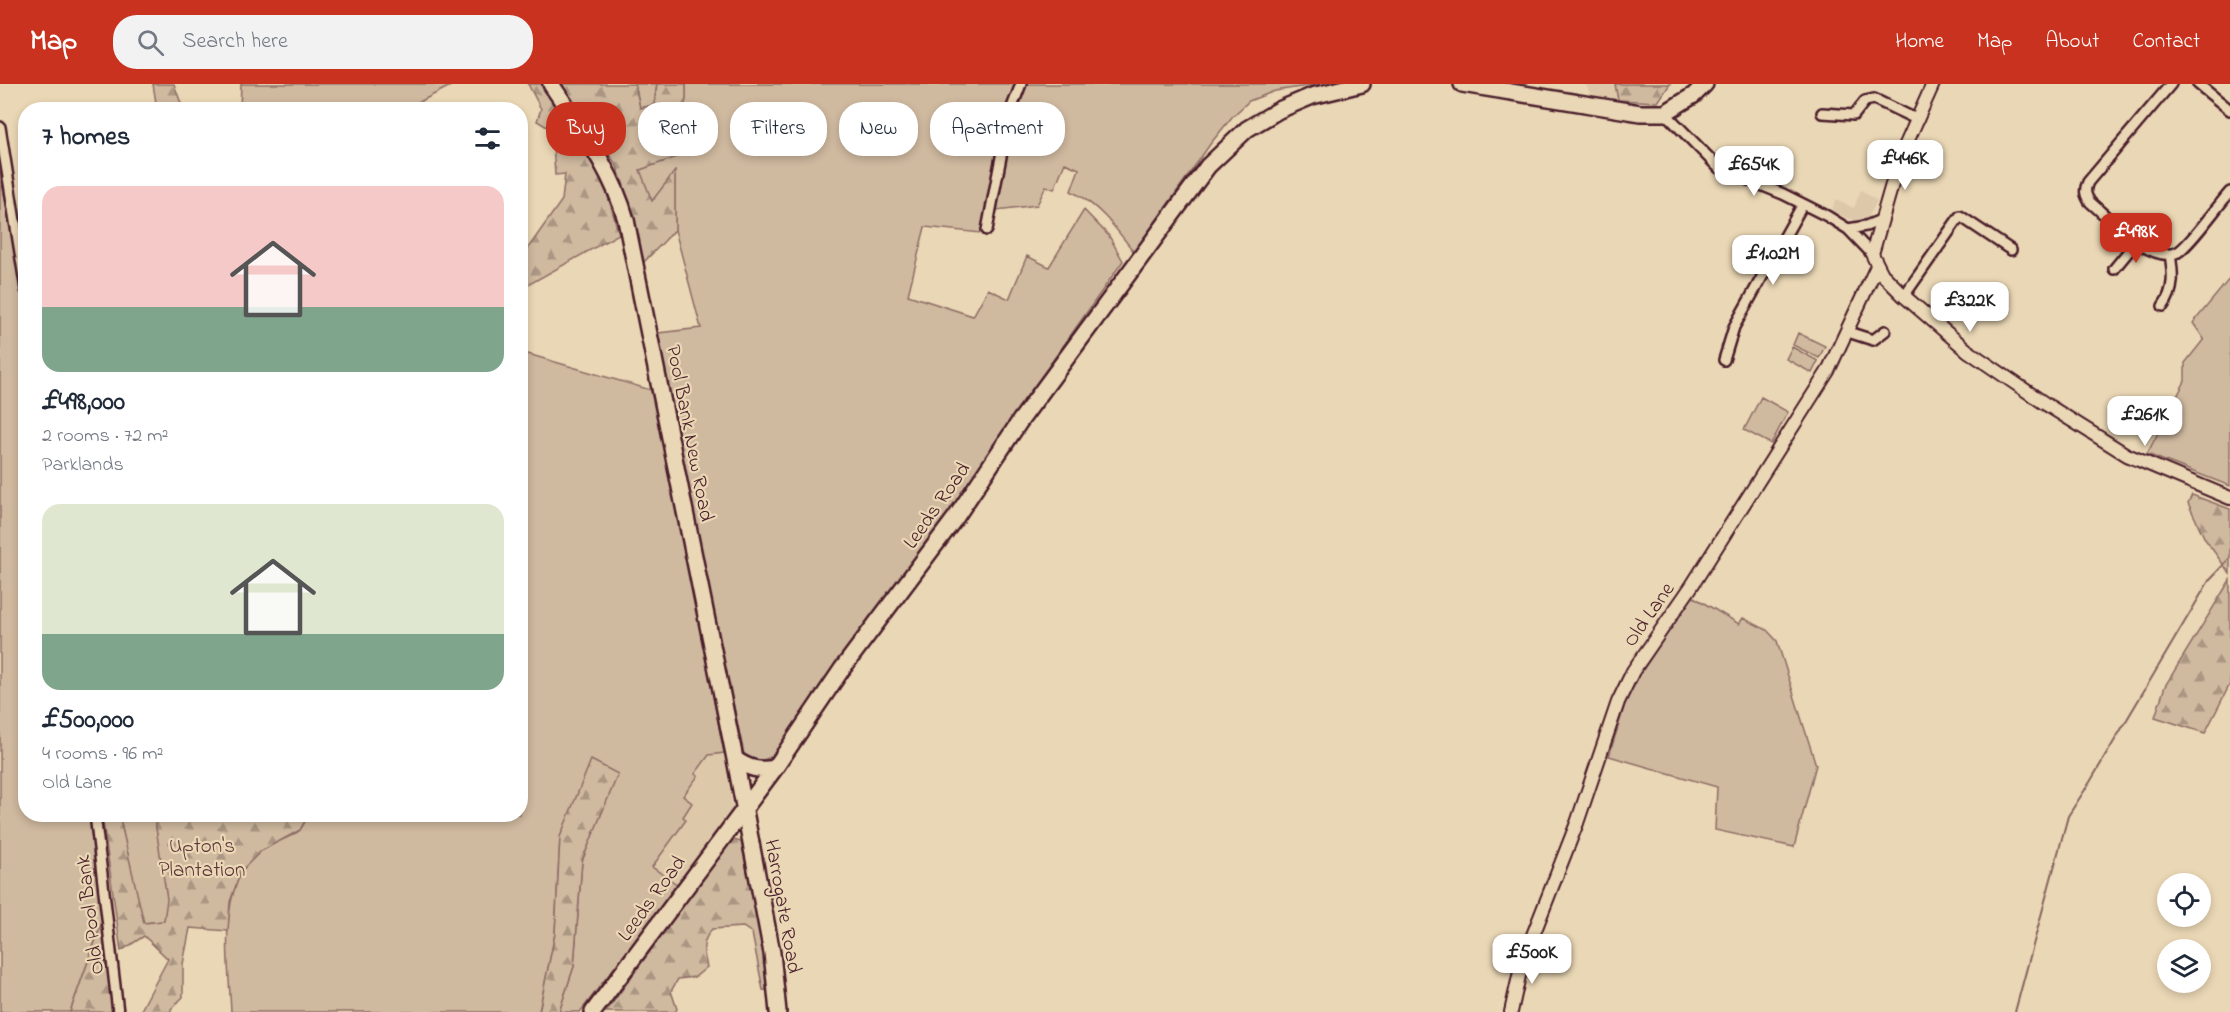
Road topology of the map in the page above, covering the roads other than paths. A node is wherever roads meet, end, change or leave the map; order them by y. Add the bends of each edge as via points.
1 (551, 84) edge
2 (1022, 84) edge
3 (1362, 84) edge
4 (1462, 84) edge
5 (1704, 84) edge
6 (1933, 84) edge
7 (2171, 84) edge
8 (2198, 84) edge
9 (1500, 87) edge
10 (2230, 110) edge
11 (1665, 113) junction
12 (1822, 113) dead end
13 (1918, 120) junction
14 (0, 127) edge
15 (2230, 192) edge
16 (1803, 204) junction
17 (1881, 220) junction
18 (1848, 229) junction
19 (987, 230) dead end
20 (18, 240) edge
21 (2137, 241) junction
22 (2011, 250) dead end
23 (2170, 254) junction
24 (1874, 260) junction
25 (2114, 269) dead end
26 (1904, 296) junction
27 (2163, 306) dead end
28 (1848, 332) junction
29 (1885, 332) dead end
30 (1724, 360) dead end
31 (2230, 498) edge
32 (735, 759) junction
33 (775, 768) junction
34 (744, 808) junction
35 (96, 822) edge
36 (118, 1012) edge
37 (593, 1012) edge
38 (778, 1012) edge
39 (1511, 1012) edge

1 - 32 highway, Pool Bank New Road via 605,165 626,220
2 - 19 street via 1009,115
3 - 33 highway, Leeds Road via 1312,96 1279,110 1247,129 1208,166 1020,421 956,517 842,669
4 - 9 highway
5 - 11 highway
6 - 13 street, Old Lane
7 - 21 street via 2085,188 2090,202
8 - 10 street
9 - 11 highway via 1640,113
11 - 16 street via 1719,168
12 - 13 street via 1854,115 1865,101 1874,99
13 - 17 street, Old Lane via 1899,160
14 - 20 street
15 - 23 street via 2184,247
16 - 18 street
16 - 30 street via 1734,327
17 - 18 street
17 - 24 street, Old Lane
18 - 24 street
21 - 23 street via 2157,254
21 - 25 street
22 - 26 street via 1959,216
23 - 27 street via 2172,284
24 - 26 street via 1881,274
24 - 28 street, Old Lane
26 - 31 street via 1968,351 2127,455
28 - 29 street via 1873,340
28 - 39 street, Old Lane via 1832,366 1628,681 1526,953
32 - 33 highway via 754,769
32 - 34 highway, Pool Bank New Road
33 - 34 highway, Leeds Road
34 - 37 highway, Leeds Road
34 - 38 highway, Harrogate Road via 772,953
35 - 36 street, Old Pool Bank

